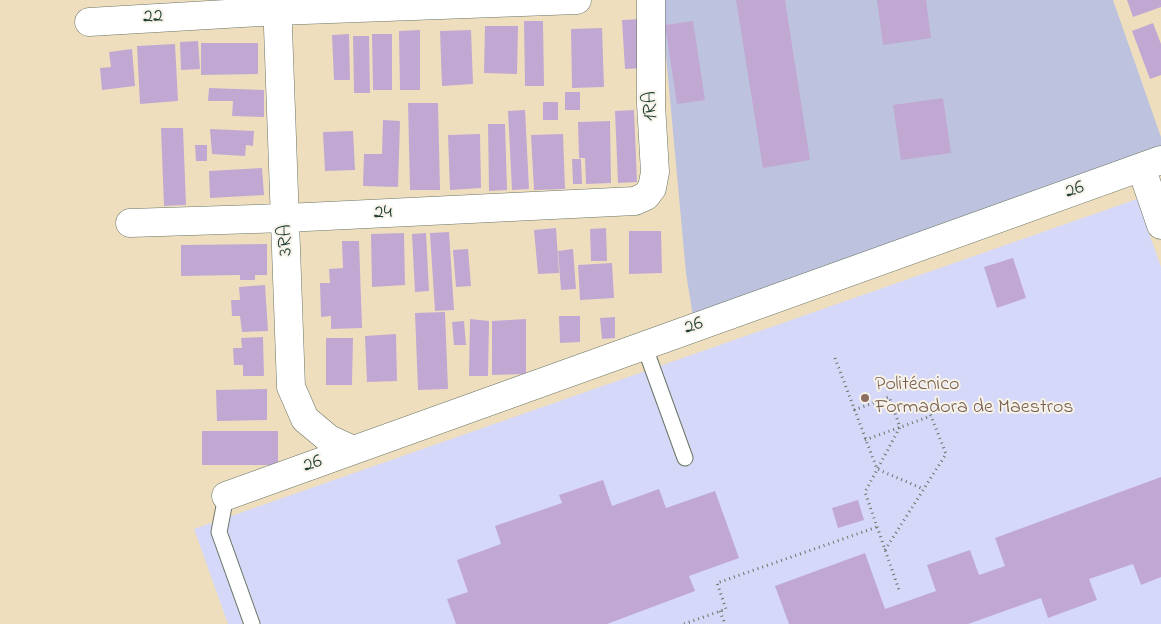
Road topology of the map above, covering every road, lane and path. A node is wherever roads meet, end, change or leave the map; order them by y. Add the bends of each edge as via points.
1 (577, 0) edge
2 (651, 0) edge
3 (277, 5) edge
4 (89, 22) dead end
5 (1151, 163) edge
6 (634, 201) joint
7 (286, 218) junction
8 (130, 223) dead end
9 (1161, 225) edge
10 (644, 345) junction
11 (834, 358) dead end
12 (926, 403) dead end
13 (854, 410) junction
14 (931, 416) junction
15 (900, 428) junction
16 (865, 440) junction
17 (353, 450) junction
18 (685, 458) dead end
19 (876, 469) junction
20 (923, 489) junction
21 (226, 496) joint
22 (877, 527) junction
23 (885, 550) junction
24 (899, 590) dead end
25 (720, 611) junction
26 (252, 624) edge
27 (684, 624) edge
28 (725, 624) edge

1 - 3 street, 22
2 - 6 street, 1RA via 651,104 656,172 646,196
3 - 4 street, 22
3 - 7 street, 3RA
5 - 9 street
5 - 10 street, 26
6 - 7 street, 24
7 - 8 street, 24
7 - 17 street, 3RA via 291,387 305,419 329,438
10 - 17 street, 26
10 - 18 lane
11 - 13 path
12 - 14 path
13 - 15 path via 889,397
13 - 16 path
14 - 15 path
14 - 20 path via 946,454
15 - 16 path
15 - 19 path
16 - 19 path
17 - 21 street, 26
19 - 20 path
19 - 22 path via 865,492
20 - 23 path
21 - 26 lane via 219,532
22 - 23 path
22 - 25 path via 717,583 726,609
23 - 24 path
25 - 27 path
25 - 28 path

